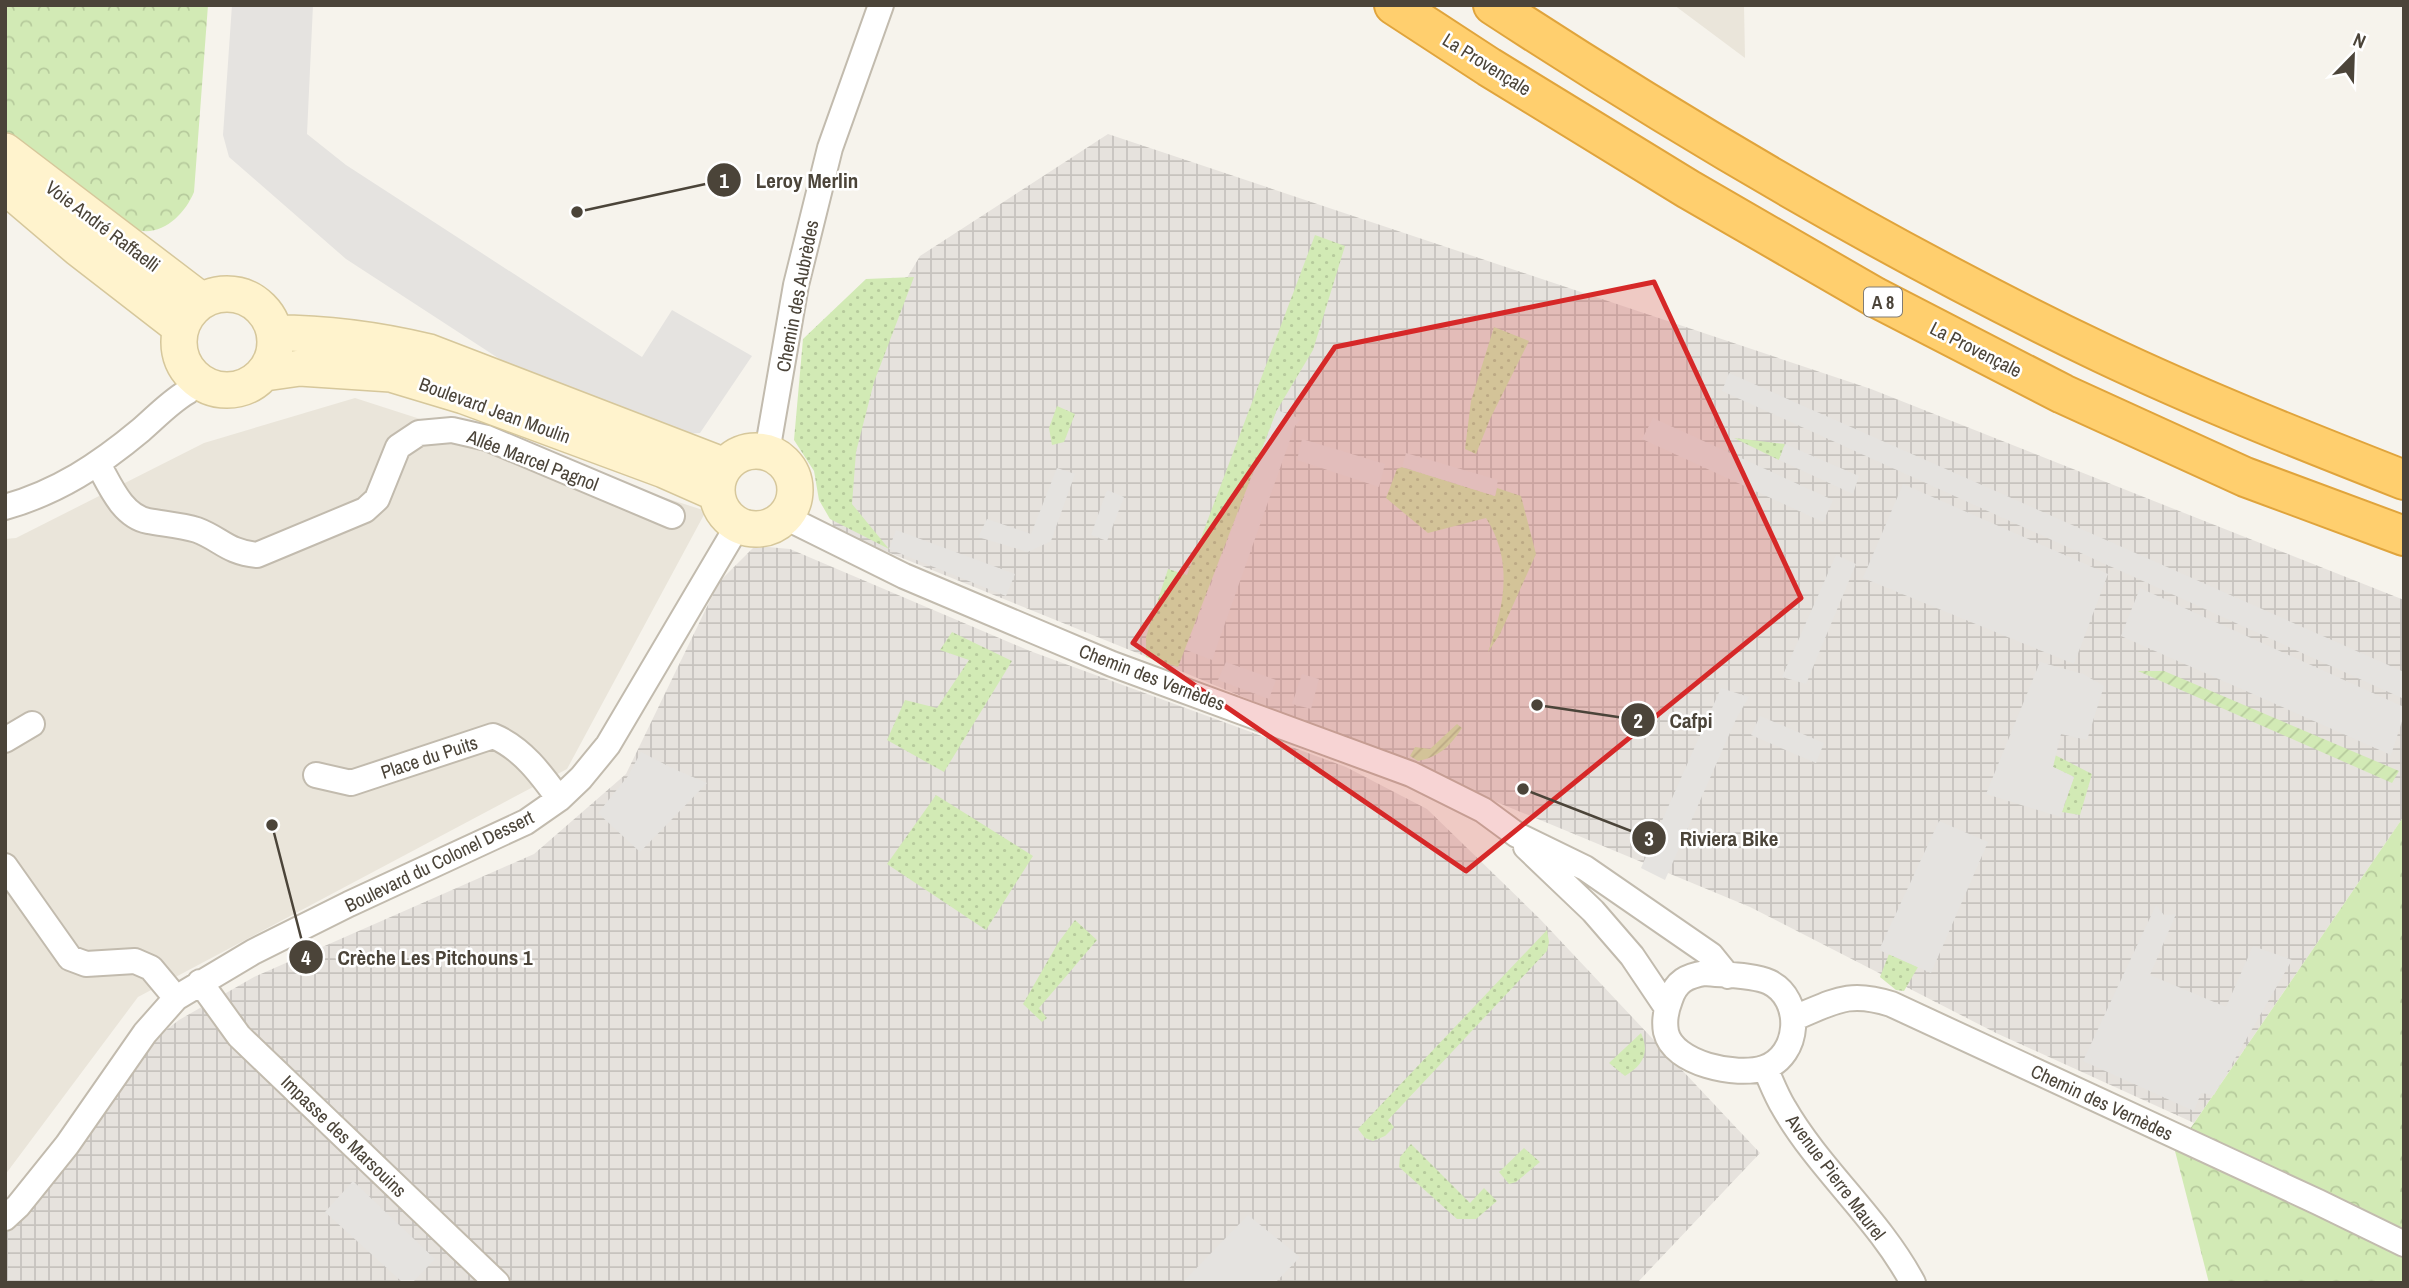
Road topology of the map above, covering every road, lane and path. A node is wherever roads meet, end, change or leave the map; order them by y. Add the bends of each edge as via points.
1 (1394, 5) edge
2 (1493, 5) edge
3 (878, 14) edge
4 (5, 150) edge
5 (5, 186) edge
6 (5, 211) edge
7 (79, 249) junction
8 (191, 315) junction
9 (275, 333) junction
10 (265, 373) junction
11 (197, 380) junction
12 (767, 452) junction
13 (99, 464) junction
14 (721, 479) junction
15 (2404, 480) edge
16 (5, 507) edge
17 (672, 516) dead end
18 (785, 517) junction
19 (738, 525) junction
20 (2404, 536) edge
21 (32, 724) dead end
22 (5, 740) edge
23 (316, 775) dead end
24 (559, 799) junction
25 (1517, 835) junction
26 (5, 866) edge
27 (1728, 976) junction
28 (200, 982) junction
29 (176, 998) junction
30 (1667, 1008) junction
31 (1794, 1018) junction
32 (1765, 1068) junction
33 (5, 1200) edge
34 (5, 1218) edge
35 (2404, 1244) edge
36 (488, 1280) edge
37 (1913, 1283) edge

1 - 20 highway, La Provençale / A 8 via 1677,181 1875,297 2063,394 2245,477
2 - 15 highway via 1770,178 1941,270 2103,353
3 - 12 street, Chemin des Aubrèdes via 830,148 799,273
4 - 8 street, Voie André Raffaelli
5 - 7 street, Voie André Raffaelli
6 - 7 street via 24,214
7 - 8 street, Voie André Raffaelli
8 - 9 street via 213,296 243,297 269,317
8 - 11 street via 179,342 187,369
9 - 10 street via 272,360
9 - 14 street, Boulevard Jean Moulin via 345,338 429,352
10 - 11 street via 254,383 225,391
10 - 14 street, Boulevard Jean Moulin via 347,369 402,377 664,470
11 - 13 street
12 - 14 street via 742,453
12 - 18 street via 789,467 794,479 796,493
13 - 16 street via 70,482
13 - 17 street, Allée Marcel Pagnol via 131,514 199,531 239,554 257,555 365,510 377,499 398,447 419,433 452,430 487,438
14 - 19 street via 720,508
18 - 19 street via 763,529
18 - 25 street, Chemin des Vernèdes via 904,576 1112,664 1411,774 1483,810
19 - 24 street, Boulevard du Colonel Dessert via 608,745
21 - 22 street
23 - 24 street, Place du Puits via 351,783 493,736 511,744
24 - 28 street, Boulevard du Colonel Dessert via 526,822 349,904
25 - 27 street, Chemin des Vernèdes via 1585,868 1631,898 1711,955
25 - 30 street, Chemin des Vernèdes via 1593,911 1632,956
26 - 29 street via 69,958 86,964 135,961 151,968
27 - 30 street via 1688,976 1672,992
27 - 31 street via 1768,981 1790,1001
28 - 29 street, Boulevard du Colonel Dessert
28 - 36 street, Impasse des Marsouins via 239,1036
29 - 33 street, Boulevard du Colonel Dessert via 162,1000 134,1026
29 - 34 street, Boulevard du Colonel Dessert via 145,1033 67,1145
30 - 32 street via 1666,1034 1686,1057 1730,1069
31 - 32 street via 1781,1056
31 - 35 street, Chemin des Vernèdes via 1850,997 1891,1004
32 - 37 street, Avenue Pierre Maurel via 1799,1131 1872,1222

